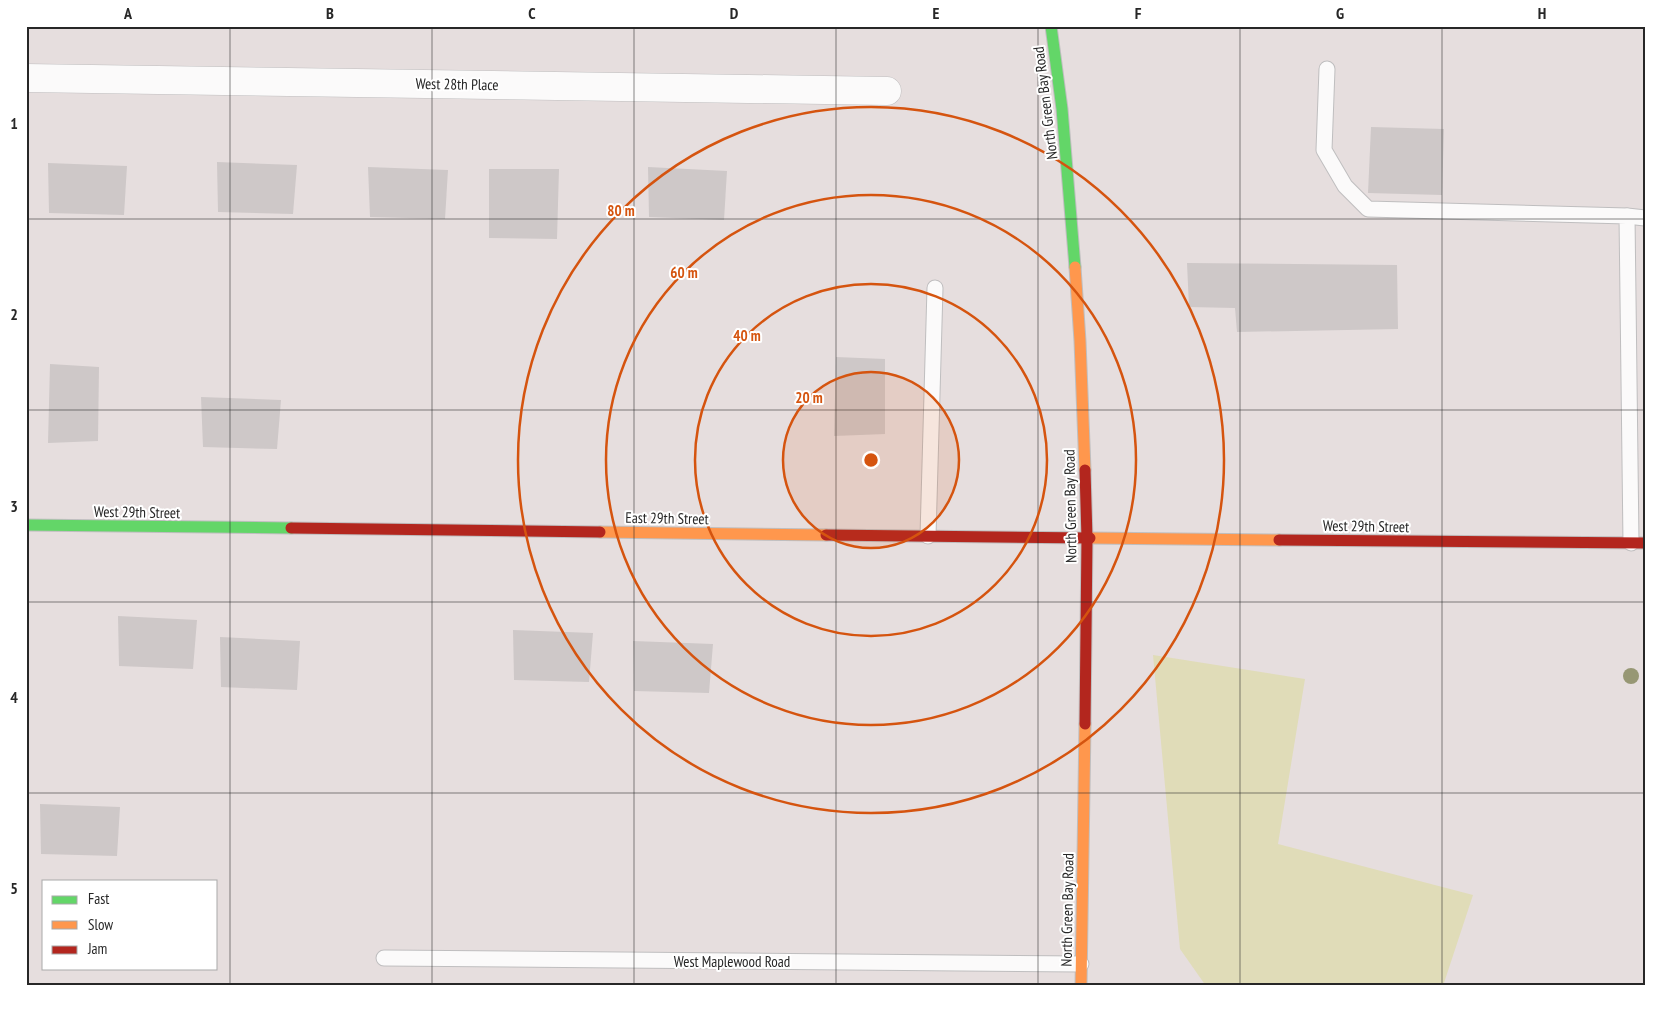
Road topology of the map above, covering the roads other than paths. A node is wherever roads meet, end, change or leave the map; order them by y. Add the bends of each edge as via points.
1 (1051, 26) edge
2 (1327, 69) dead end
3 (26, 78) edge
4 (887, 90) dead end
5 (1627, 216) junction
6 (1645, 218) edge
7 (935, 288) dead end
8 (26, 525) edge
9 (247, 528) joint
10 (928, 536) junction
11 (1088, 538) junction
12 (1638, 543) edge
13 (384, 958) dead end
14 (1081, 964) junction
15 (1081, 986) edge

1 - 11 street, North Green Bay Road via 1072,220
2 - 5 lane via 1324,150 1345,186 1368,209
3 - 4 street, West 28th Place
5 - 6 lane
5 - 12 lane
7 - 10 lane
8 - 9 street, West 29th Street
9 - 10 street, East 29th Street
10 - 11 street, East 29th Street
11 - 12 street, West 29th Street
11 - 14 street, North Green Bay Road
13 - 14 lane, West Maplewood Road
14 - 15 street, North Green Bay Road

